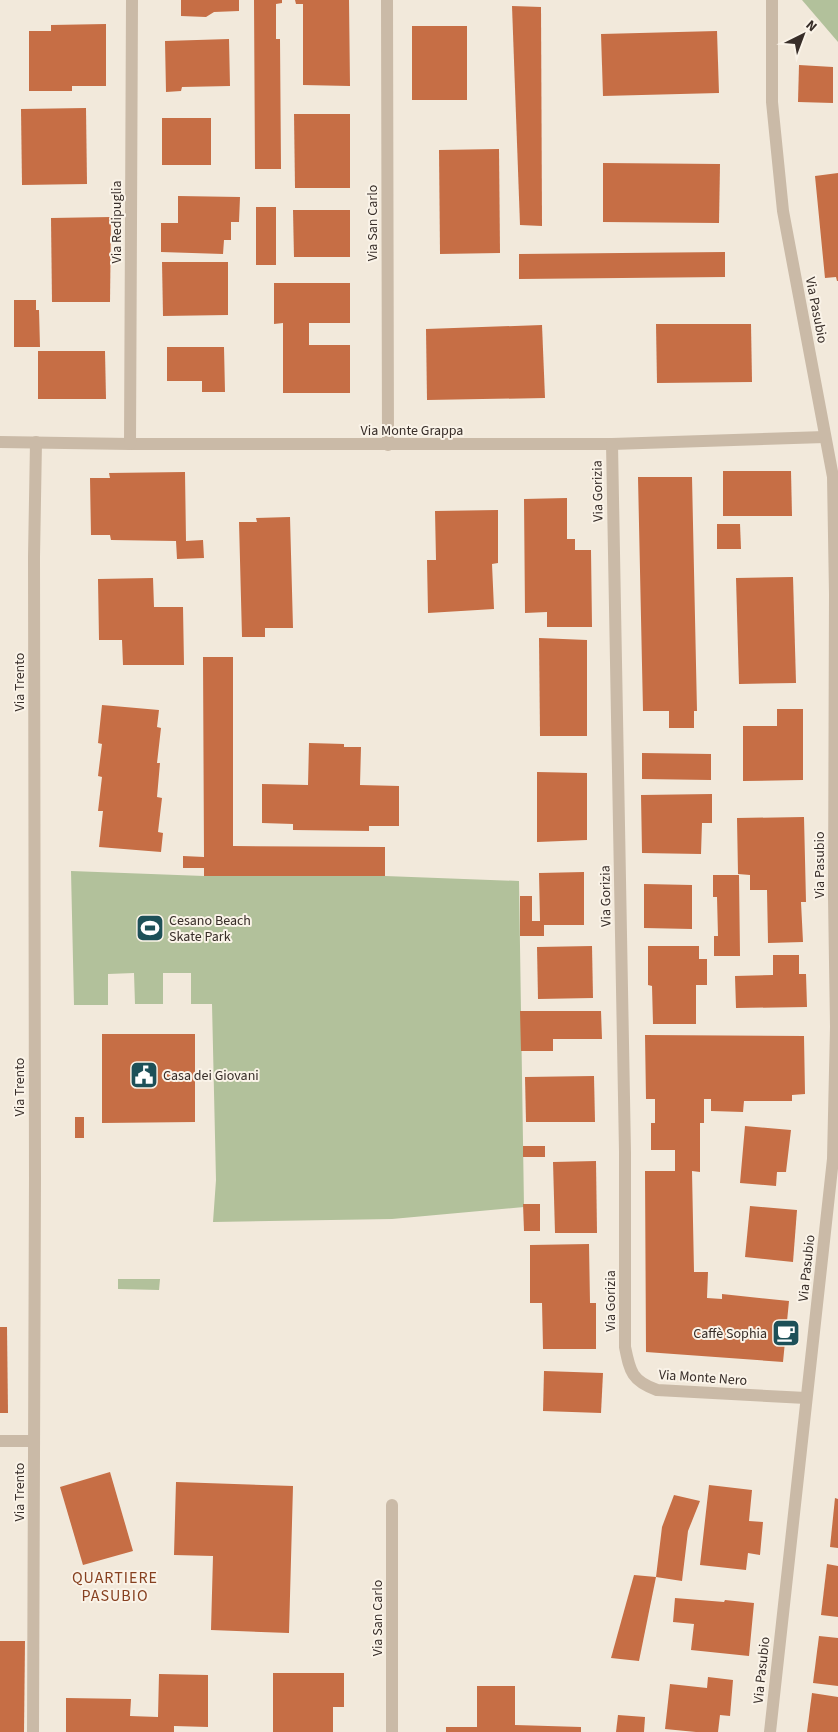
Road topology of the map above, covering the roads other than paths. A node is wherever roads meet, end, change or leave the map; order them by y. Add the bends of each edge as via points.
1 (132, 0) edge
2 (387, 0) edge
3 (772, 0) edge
4 (825, 437) junction
5 (0, 442) edge
6 (36, 442) junction
7 (130, 444) junction
8 (612, 444) junction
9 (388, 445) junction
10 (626, 1347) joint
11 (806, 1398) junction
12 (0, 1441) edge
13 (34, 1441) junction
14 (392, 1504) dead end
15 (33, 1732) edge
16 (392, 1732) edge
17 (770, 1732) edge

1 - 7 street, Via Redipuglia
2 - 9 street, Via San Carlo
3 - 4 street, Via Pasubio via 772,102 783,211
4 - 8 street, Via Monte Grappa
4 - 11 street, Via Pasubio via 833,477 836,1027 833,1159
5 - 6 street, Via Monte Grappa
6 - 7 street, Via Monte Grappa
6 - 13 street, Via Trento
7 - 9 street, Via Monte Grappa
8 - 9 street, Via Monte Grappa
8 - 10 street, Via Gorizia
10 - 11 street, Via Monte Nero via 633,1376 644,1386 657,1390
11 - 17 street, Via Pasubio
12 - 13 street
13 - 15 street, Via Trento
14 - 16 street, Via San Carlo

